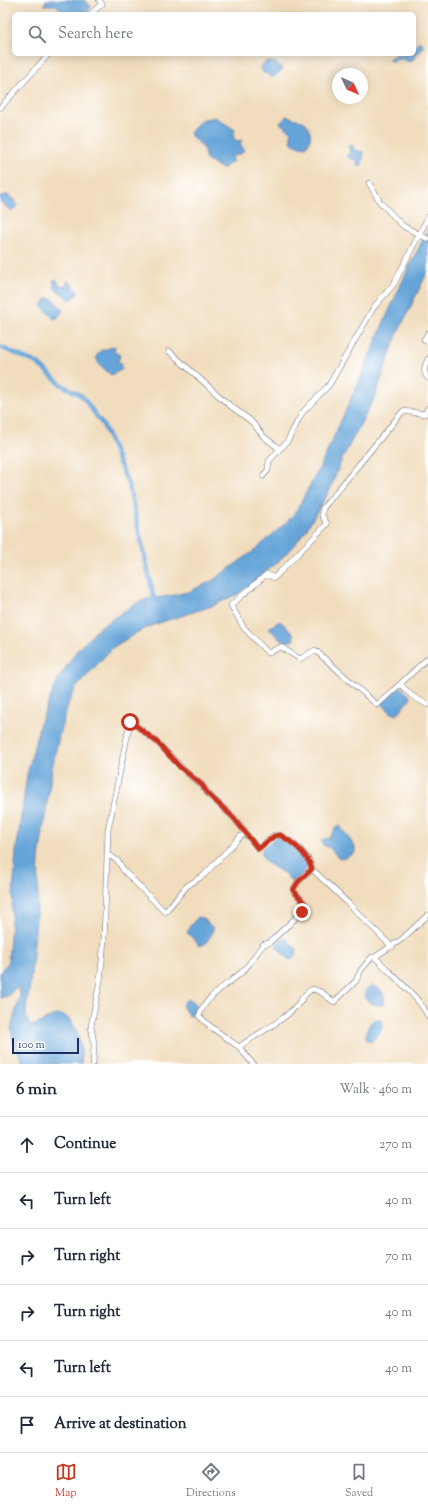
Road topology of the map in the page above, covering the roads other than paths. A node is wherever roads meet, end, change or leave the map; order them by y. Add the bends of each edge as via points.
1 (99, 0) edge
2 (92, 12) edge
3 (47, 56) edge
4 (0, 108) edge
5 (369, 183) dead end
6 (428, 217) edge
7 (420, 234) junction
8 (428, 238) edge
9 (428, 333) edge
10 (428, 342) edge
11 (169, 351) dead end
12 (428, 358) edge
13 (428, 378) edge
14 (428, 408) edge
15 (426, 415) edge
16 (280, 449) junction
17 (263, 476) dead end
18 (428, 658) edge
19 (400, 684) junction
20 (428, 705) edge
21 (246, 834) junction
22 (107, 854) junction
23 (312, 869) junction
24 (428, 915) edge
25 (392, 947) junction
26 (375, 957) junction
27 (428, 1016) edge
28 (240, 1047) junction
29 (93, 1064) edge
30 (253, 1064) edge

1 - 2 street via 102,4
3 - 4 street
5 - 7 street via 380,202 391,214 404,226
6 - 7 street
7 - 8 street
7 - 16 street via 394,284 374,307 329,385 302,413 287,442
9 - 10 street via 424,340
11 - 16 street
12 - 13 street via 424,367
14 - 15 street
15 - 19 street via 403,411 321,512 327,524 274,578 267,574 230,605 244,628 268,653 281,647 300,659 315,650 377,705
16 - 17 street via 269,461 268,470
18 - 19 street
19 - 20 street via 412,696
21 - 22 street via 241,836 204,875 187,886 165,912 124,871 118,861
21 - 22 street via 202,785 180,767 158,743 130,722 108,830
21 - 23 street via 258,849 274,836 280,835 300,849 309,860
22 - 29 street via 104,940 100,981 91,1026 94,1044
23 - 25 street
23 - 28 street via 293,890 306,905 304,910 269,943 264,944 242,971 201,1009 199,1016 206,1023
24 - 25 street
25 - 26 street
26 - 27 street via 418,999
26 - 28 street via 372,956 356,981 334,1002 313,989 306,992 298,1004 278,1023
28 - 30 street

